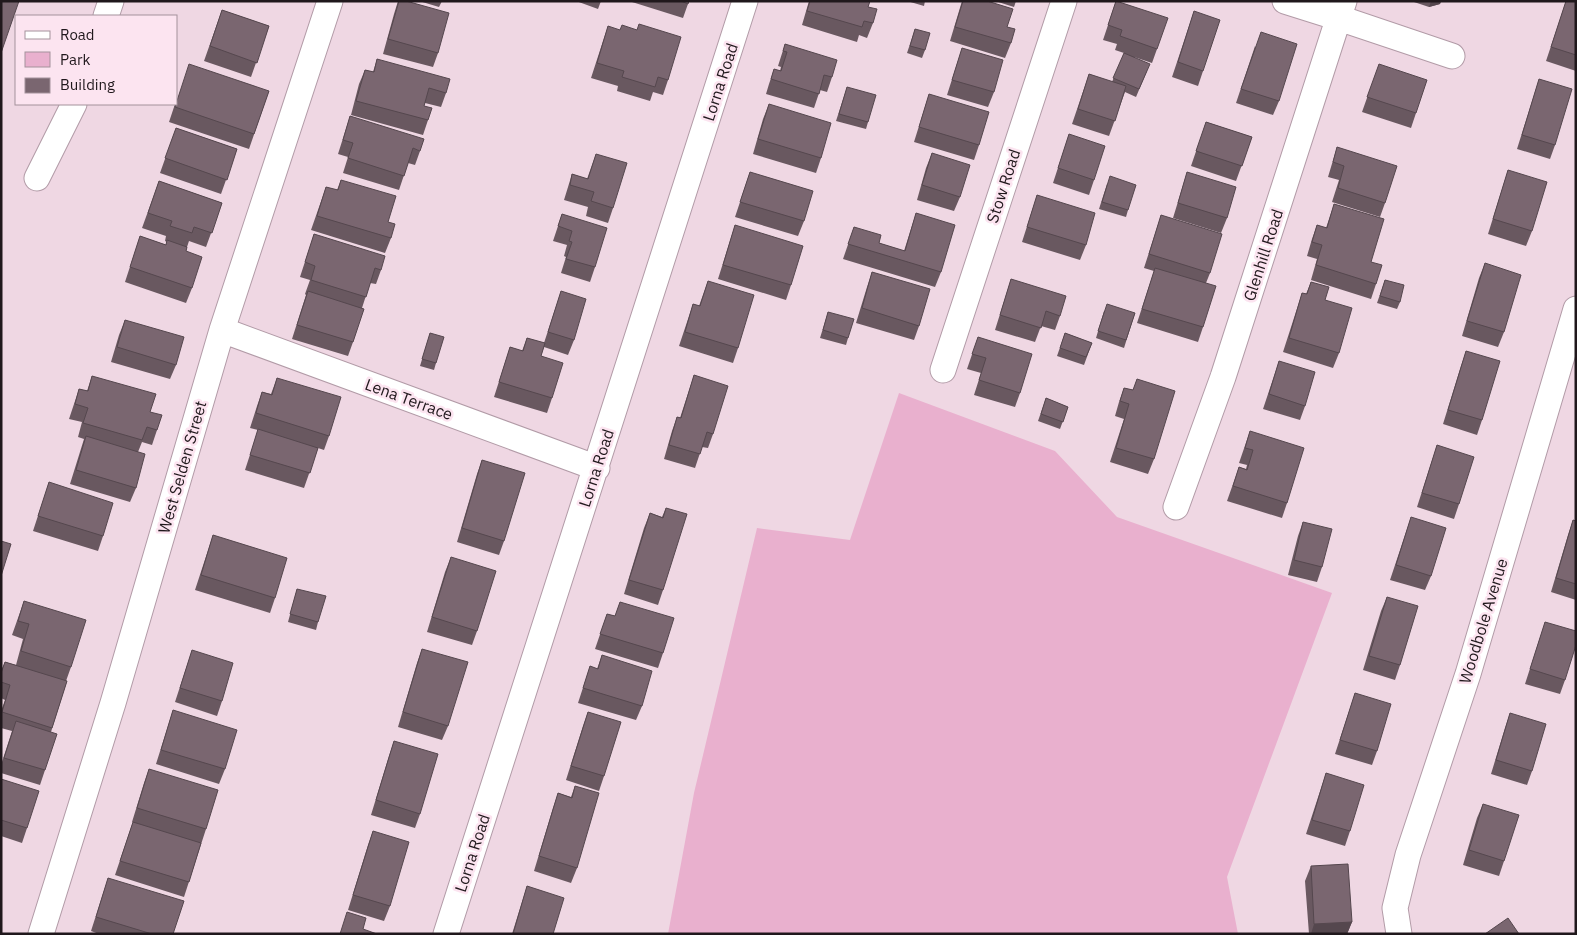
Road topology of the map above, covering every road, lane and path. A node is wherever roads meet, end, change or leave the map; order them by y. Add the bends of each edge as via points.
1 (112, 1) edge
2 (330, 1) edge
3 (746, 1) edge
4 (1064, 1) edge
5 (1285, 1) edge
6 (1342, 9) edge
7 (106, 15) edge
8 (1452, 56) dead end
9 (74, 105) edge
10 (37, 178) dead end
11 (1576, 309) edge
12 (222, 330) junction
13 (943, 370) dead end
14 (596, 468) junction
15 (1176, 506) dead end
16 (41, 934) edge
17 (446, 934) edge
18 (1399, 934) edge

1 - 7 street
2 - 12 street, West Selden Street
3 - 14 street, Lorna Road
4 - 13 street, Stow Road
5 - 6 street
6 - 8 street
6 - 15 street, Glenhill Road via 1223,377
9 - 10 street
11 - 18 street, Woodbole Avenue via 1468,674 1408,855 1395,908
12 - 14 street, Lena Terrace
12 - 16 street, West Selden Street via 113,703
14 - 17 street, Lorna Road

